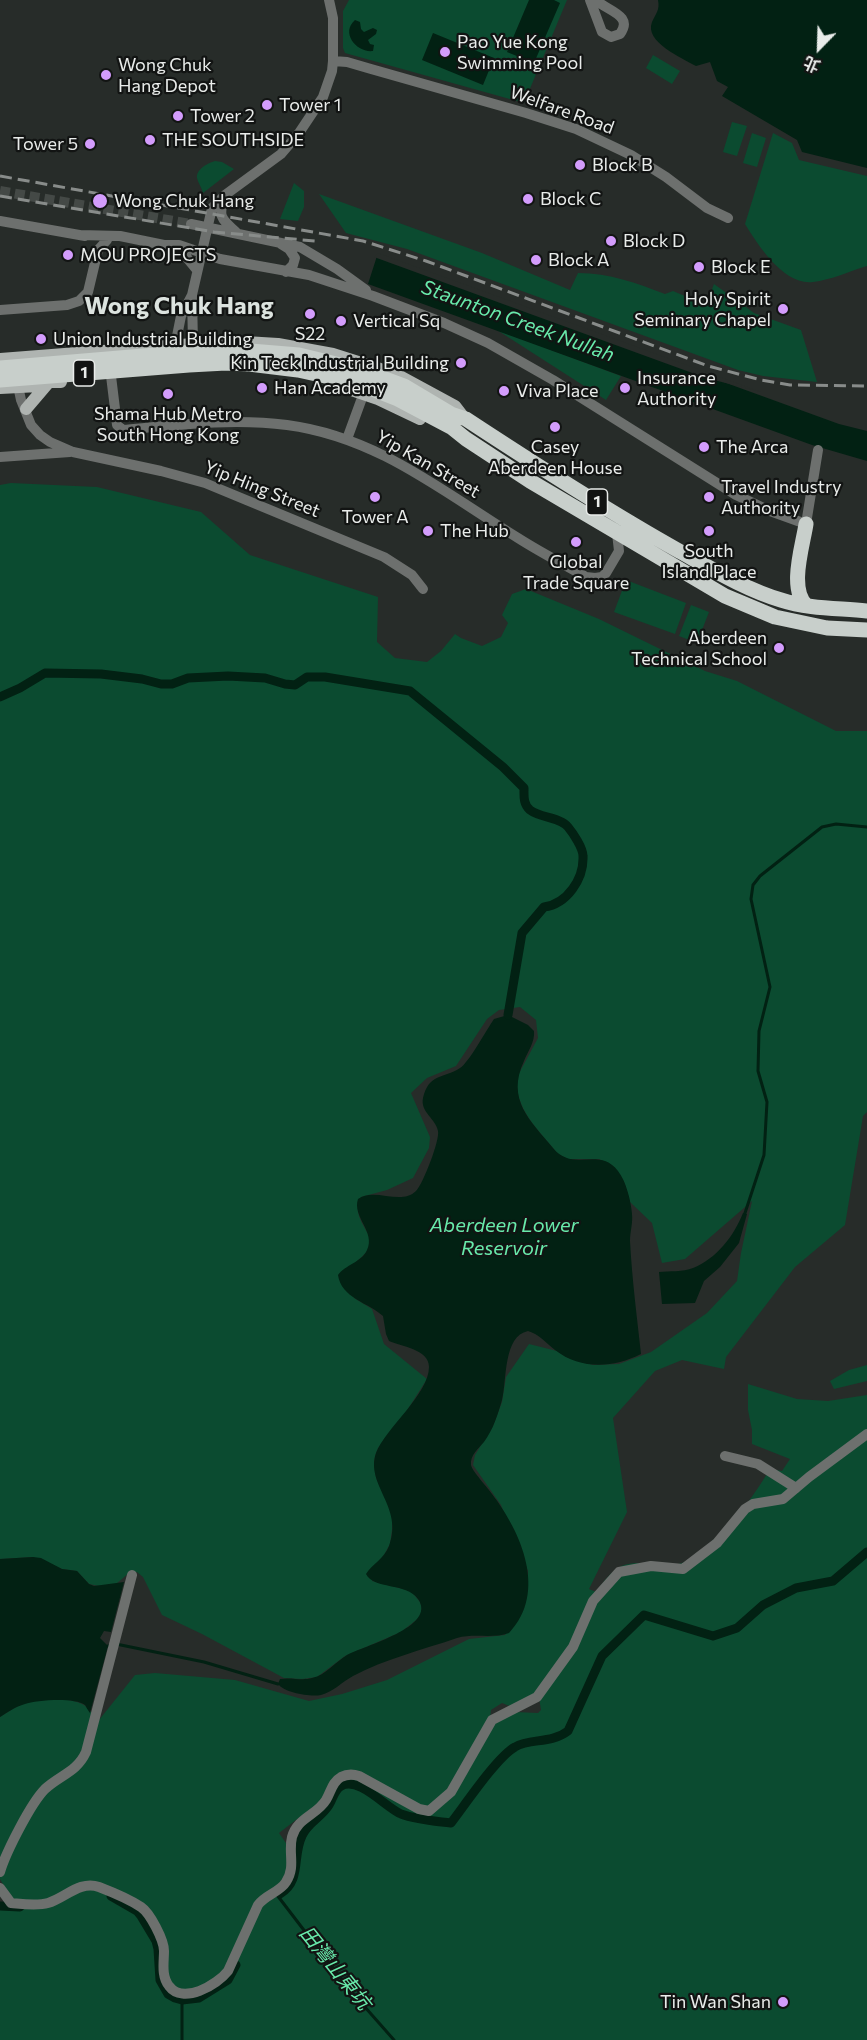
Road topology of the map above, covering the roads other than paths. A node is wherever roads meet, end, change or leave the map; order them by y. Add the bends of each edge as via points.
1 (329, 0) edge
2 (590, 0) edge
3 (596, 0) edge
4 (333, 61) junction
5 (225, 195) junction
6 (728, 218) dead end
7 (0, 221) edge
8 (191, 224) tunnel mouth
9 (208, 227) junction
10 (236, 233) junction
11 (80, 235) junction
12 (107, 240) junction
13 (276, 241) junction
14 (141, 242) junction
15 (164, 245) junction
16 (203, 253) junction
17 (322, 260) junction
18 (197, 270) junction
19 (286, 272) junction
20 (318, 278) junction
21 (192, 296) junction
22 (373, 296) junction
23 (0, 310) edge
24 (193, 344) junction
25 (175, 346) junction
26 (47, 356) junction
27 (21, 358) junction
28 (0, 359) edge
29 (0, 368) edge
30 (187, 369) junction
31 (111, 376) junction
32 (0, 380) edge
33 (50, 382) junction
34 (360, 384) junction
35 (23, 386) junction
36 (0, 388) edge
37 (26, 409) junction
38 (466, 419) junction
39 (466, 439) junction
40 (347, 440) junction
41 (818, 450) dead end
42 (73, 452) junction
43 (0, 457) edge
44 (806, 524) junction
45 (617, 534) junction
46 (797, 581) junction
47 (423, 588) dead end
48 (761, 594) junction
49 (807, 606) junction
50 (865, 610) edge
51 (867, 630) edge
52 (867, 1434) edge
53 (725, 1456) dead end
54 (796, 1488) junction
55 (132, 1575) dead end
56 (0, 1872) edge
57 (0, 1888) edge
58 (6, 1901) edge

1 - 4 street
2 - 3 street via 602,32 610,37 620,34 625,26 623,19
4 - 5 street via 322,97 290,145
4 - 6 street, Welfare Road via 572,128 638,159 707,208
5 - 9 street via 212,208
5 - 10 street via 221,218
7 - 11 street
8 - 9 street
9 - 10 street
9 - 16 street
10 - 13 street
11 - 12 street
11 - 14 street via 126,237
12 - 14 street
12 - 23 street via 100,246 88,292 79,301
13 - 17 street via 300,247
13 - 19 street via 295,258
14 - 15 street
15 - 16 street via 183,245
15 - 18 street via 183,253
16 - 18 street
16 - 19 street
17 - 20 street
17 - 22 street
18 - 21 street
19 - 20 street
20 - 22 street
21 - 24 street
21 - 25 street via 181,316
22 - 44 street via 488,343 736,495
24 - 25 main road
24 - 30 street
24 - 38 main road via 269,343 352,358 414,382 455,406
25 - 26 main road
26 - 27 main road
26 - 33 main road via 41,373
27 - 28 main road
27 - 35 main road
29 - 34 highway, 1, bridge via 226,349 299,355
30 - 31 main road
30 - 39 main road via 248,366 324,381 371,396
31 - 33 main road
31 - 40 street, Yip Kan Street via 117,425 123,429 259,423
32 - 34 highway, 1, bridge via 226,363 298,370
33 - 35 main road
33 - 37 main road
34 - 38 highway, 1 via 404,386
34 - 39 highway, 1 via 398,399
34 - 40 street
35 - 36 main road
35 - 37 street via 28,399
37 - 42 street via 31,425 40,435
38 - 48 highway, 1 via 638,528
39 - 45 highway, 1
40 - 45 street, Yip Kan Street via 418,472 519,539 586,577 602,577 606,573 619,551
41 - 44 street
42 - 43 street
42 - 47 street, Yip Hing Street via 205,483 384,557 412,575
44 - 46 highway
45 - 51 highway, 1 via 725,596 775,617 827,628
46 - 48 highway via 783,590
46 - 49 highway via 800,599
48 - 49 highway, 1
49 - 50 highway, 1
52 - 54 street
53 - 54 street via 758,1464
54 - 58 street via 783,1499 745,1509 717,1543 683,1569 651,1566 619,1572 593,1601 573,1647 537,1697 492,1720 451,1792 429,1811 359,1776 340,1778 324,1803 294,1831 288,1879 258,1905 228,1971 195,1993 184,1995 173,1991 167,1983 164,1942 146,1912 100,1888 87,1885 48,1903
55 - 56 street via 86,1752 78,1766 39,1796 7,1851
57 - 58 street

